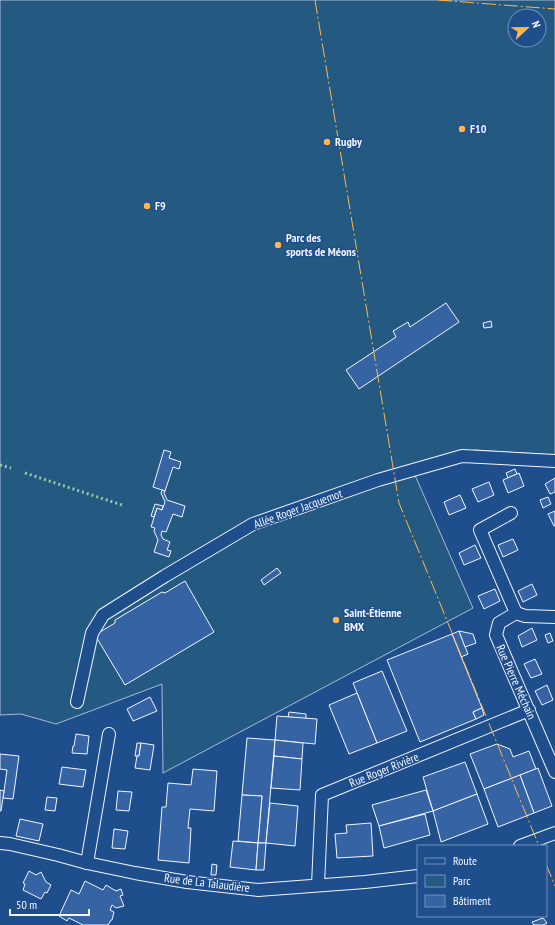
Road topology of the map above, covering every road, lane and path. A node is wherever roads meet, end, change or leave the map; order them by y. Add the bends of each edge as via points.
1 (555, 461) edge
2 (511, 513) dead end
3 (516, 613) junction
4 (555, 617) edge
5 (77, 702) dead end
6 (529, 710) junction
7 (109, 734) dead end
8 (555, 772) edge
9 (555, 833) edge
10 (0, 843) edge
11 (523, 845) edge
12 (87, 863) junction
13 (417, 876) edge
14 (318, 885) junction

1 - 5 street, Allée Roger Jacquemot via 462,456 378,480 253,524 103,615 92,633
2 - 3 street via 480,530
3 - 4 street via 525,616
3 - 6 street, Rue Pierre Méchain via 499,623 496,635
6 - 8 street, Rue Pierre Méchain
6 - 14 street, Rue Roger Rivière via 322,795
7 - 12 street
9 - 11 street
10 - 12 street, Rue de La Talaudière
12 - 14 street, Rue de La Talaudière via 187,882 258,890
13 - 14 street, Rue de La Talaudière

